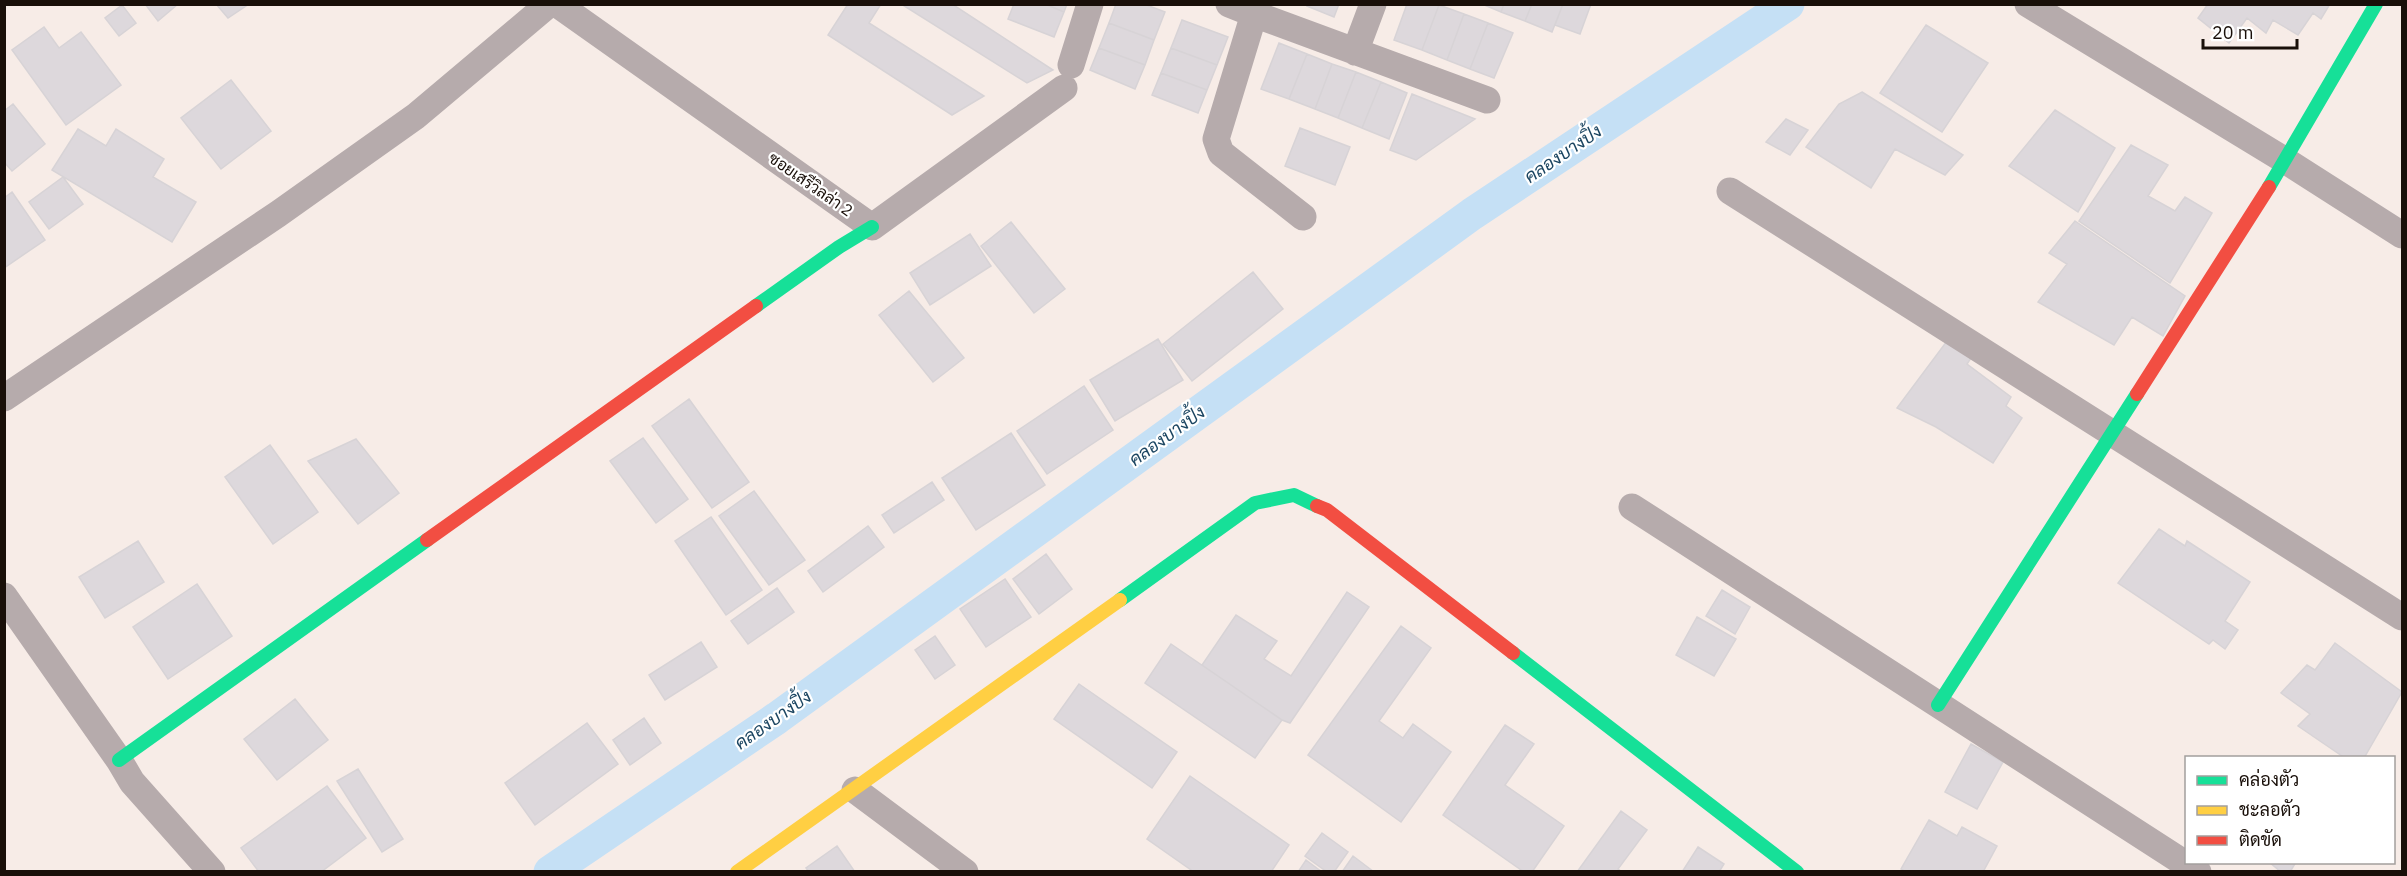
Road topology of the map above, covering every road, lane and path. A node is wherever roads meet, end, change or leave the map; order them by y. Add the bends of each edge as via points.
1 (549, 4) edge
2 (557, 4) edge
3 (1090, 4) edge
4 (1229, 4) edge
5 (1373, 4) edge
6 (2028, 4) edge
7 (2376, 4) edge
8 (1254, 15) junction
9 (1355, 52) junction
10 (1487, 100) dead end
11 (2286, 161) junction
12 (1730, 191) dead end
13 (1303, 218) dead end
14 (872, 227) junction
15 (2403, 235) edge
16 (4, 398) edge
17 (2112, 431) junction
18 (1632, 507) dead end
19 (4, 596) edge
20 (2403, 617) edge
21 (1938, 705) junction
22 (118, 760) junction
23 (855, 790) junction
24 (2185, 864) edge
25 (212, 872) edge
26 (738, 872) edge
27 (965, 872) edge
28 (1797, 872) edge

1 - 16 street via 416,116
2 - 14 street, ซอยเสรีวิลล่า 2
3 - 14 street via 1068,76
4 - 8 street
5 - 9 street
6 - 11 street
7 - 11 street
8 - 9 street
8 - 13 street via 1216,139 1221,153
9 - 10 street
11 - 15 street
11 - 17 street
12 - 17 street
14 - 22 street
17 - 20 street
17 - 21 street
18 - 21 street
19 - 22 street
21 - 24 street
22 - 25 street via 132,782
23 - 26 street
23 - 27 street
23 - 28 street via 1255,502 1294,495 1327,510

